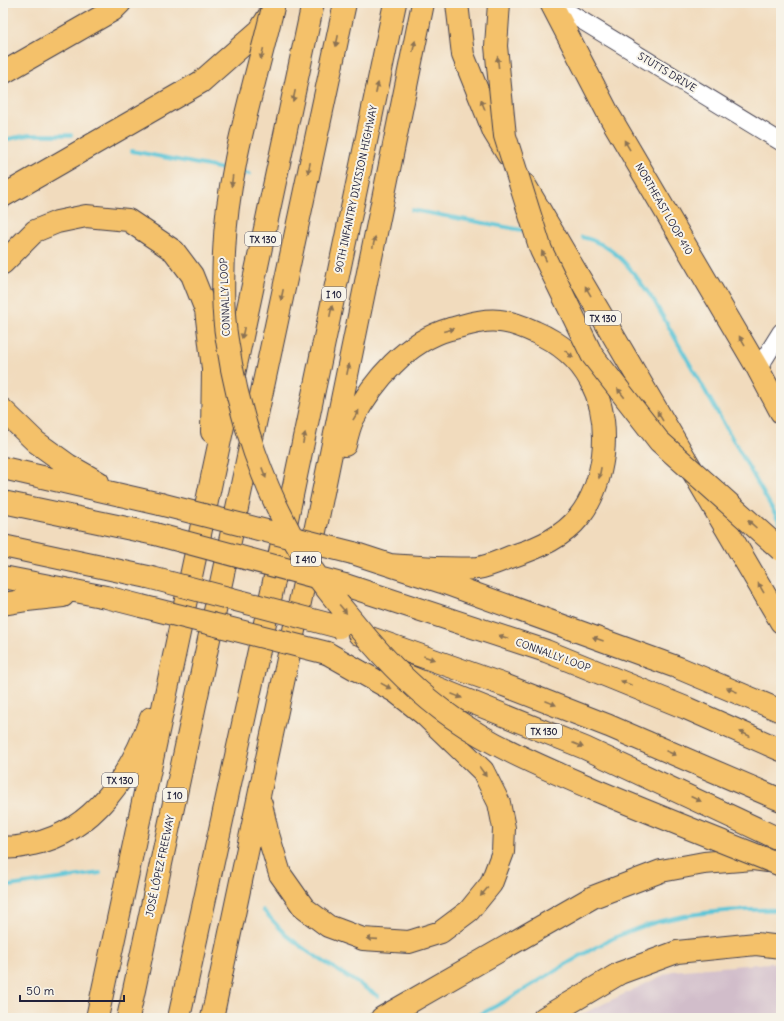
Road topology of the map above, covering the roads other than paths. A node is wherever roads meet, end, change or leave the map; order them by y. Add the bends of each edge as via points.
1 (120, 3) edge
2 (275, 3) edge
3 (313, 3) edge
4 (345, 3) edge
5 (395, 3) edge
6 (423, 3) edge
7 (456, 3) edge
8 (499, 3) edge
9 (552, 3) edge
10 (3, 73) edge
11 (781, 142) edge
12 (3, 196) edge
13 (3, 263) edge
14 (781, 332) edge
15 (758, 369) junction
16 (3, 410) edge
17 (781, 412) edge
18 (3, 468) edge
19 (213, 475) junction
20 (127, 496) junction
21 (3, 502) edge
22 (318, 517) junction
23 (3, 546) edge
24 (781, 550) edge
25 (390, 565) junction
26 (3, 577) edge
27 (106, 597) junction
28 (3, 604) edge
29 (781, 622) edge
30 (175, 649) junction
31 (327, 654) junction
32 (781, 711) edge
33 (781, 750) edge
34 (260, 795) junction
35 (781, 800) edge
36 (781, 840) edge
37 (3, 847) edge
38 (779, 864) edge
39 (781, 947) edge
40 (97, 1018) edge
41 (128, 1018) edge
42 (180, 1018) edge
43 (212, 1018) edge
44 (382, 1018) edge
45 (544, 1018) edge

1 - 10 main road via 113,10
2 - 12 main road via 260,30 201,82
2 -> 38 main road, CONNALLY LOOP / I 410, bridge via 235,159 224,250 226,338 237,396 273,497 304,557 332,596 380,653 454,719 531,762 669,821
3 -> 19 main road, TX 130
4 -> 41 main road, JOSÉ LÓPEZ FREEWAY / I 10
42 -> 5 main road, 90TH INFANTRY DIVISION HIGHWAY / I 10
22 -> 6 main road
29 -> 7 main road, TX 130 via 494,132 463,55
24 -> 8 main road, bridge via 659,441 592,355 541,250 505,136 496,46
9 - 11 street, STUTTS DRIVE
15 -> 9 main road, NORTHEAST LOOP 410 via 609,115
13 - 19 main road via 35,231 57,222 86,216 128,220 174,251 192,275 206,310 213,369
14 - 15 street
15 - 17 main road, NORTHEAST LOOP 410
16 - 20 main road via 36,442 68,465
18 - 20 main road
19 - 30 main road, TX 130
20 - 25 main road, bridge via 353,553
33 -> 21 main road, CONNALLY LOOP / I 410, bridge via 546,651 345,585 155,534
22 -> 25 main road via 353,420 388,369 421,342 441,332 484,321 495,321 518,324 544,335 557,344 578,362 588,375 598,395 604,416 605,438 600,476 591,499 578,518 561,534 541,546 479,568
22 - 34 main road
23 -> 35 main road, bridge via 148,576 339,627 504,685 609,726
32 -> 25 main road via 680,668
26 - 27 main road
27 - 28 main road, TX 130 via 74,595
27 - 31 main road, TX 130, bridge
30 - 37 main road, TX 130 via 145,735 118,784 96,812 72,830 45,842 13,848
30 - 40 main road
31 -> 34 main road via 396,692 425,715 484,771 499,803 504,828 503,852 491,884 469,911 441,932 409,942 363,939 328,926 304,908 280,874 267,831
31 -> 36 main road, TX 130 via 408,676 585,748
34 - 43 main road
38 - 44 main road via 753,859 704,863 661,871 593,897
39 - 45 main road via 756,944 677,952 620,973

